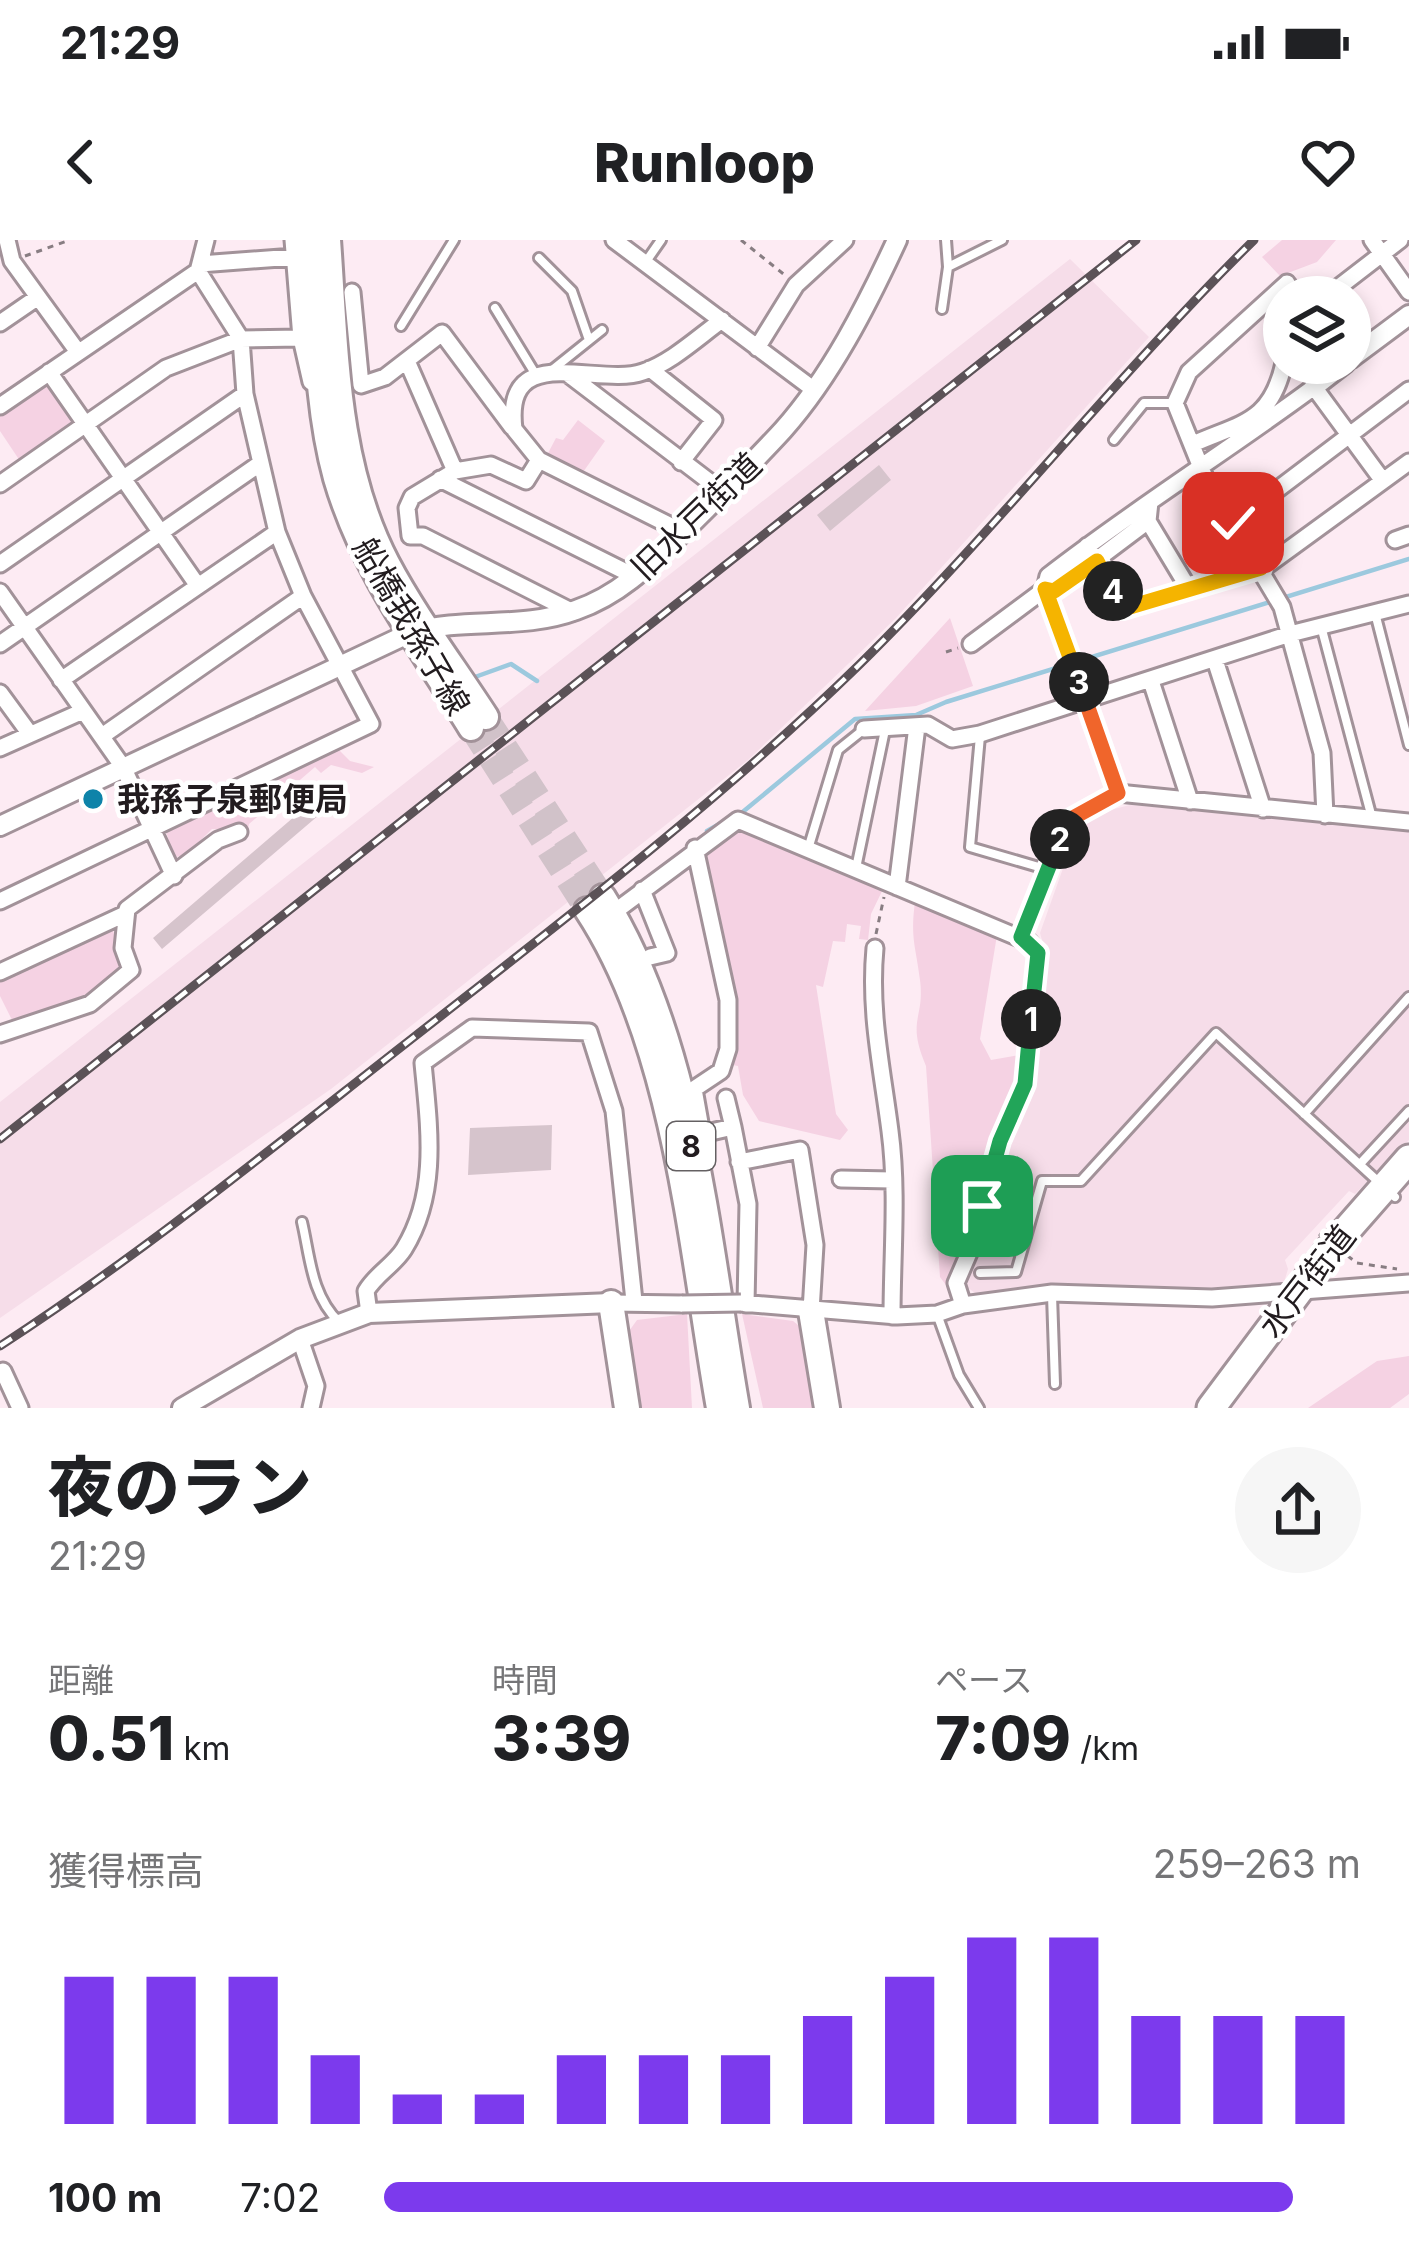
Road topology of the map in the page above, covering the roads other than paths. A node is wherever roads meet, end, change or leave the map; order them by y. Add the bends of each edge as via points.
1 (7, 240) edge
2 (206, 240) edge
3 (328, 240) edge
4 (454, 240) edge
5 (614, 240) edge
6 (661, 240) edge
7 (897, 240) edge
8 (946, 240) edge
9 (1002, 240) edge
10 (1400, 240) edge
11 (838, 242) edge
12 (299, 246) edge
13 (1377, 247) edge
14 (539, 258) dead end
15 (645, 263) junction
16 (948, 267) junction
17 (199, 268) junction
18 (1347, 276) edge
19 (352, 292) dead end
20 (1409, 292) edge
21 (38, 297) junction
22 (1263, 305) edge
23 (495, 308) dead end
24 (942, 309) dead end
25 (1409, 315) edge
26 (722, 320) junction
27 (0, 323) edge
28 (400, 326) dead end
29 (602, 330) dead end
30 (301, 338) junction
31 (241, 339) junction
32 (589, 340) junction
33 (1371, 344) edge
34 (757, 348) junction
35 (78, 352) junction
36 (407, 361) junction
37 (650, 369) junction
38 (49, 373) junction
39 (551, 373) junction
40 (1279, 384) edge
41 (1318, 384) edge
42 (1314, 387) junction
43 (813, 389) junction
44 (1409, 390) edge
45 (245, 394) junction
46 (1175, 403) junction
47 (0, 406) edge
48 (323, 412) junction
49 (85, 425) junction
50 (514, 429) junction
51 (1351, 436) junction
52 (1114, 440) dead end
53 (1193, 444) junction
54 (539, 460) junction
55 (681, 462) junction
56 (1409, 462) edge
57 (258, 465) junction
58 (1201, 468) junction
59 (448, 475) junction
60 (122, 478) junction
61 (1383, 481) junction
62 (0, 484) edge
63 (723, 492) junction
64 (1150, 502) junction
65 (1148, 521) junction
66 (1233, 523) junction
67 (277, 532) junction
68 (683, 532) junction
69 (161, 533) junction
70 (410, 536) junction
71 (380, 549) junction
72 (1092, 554) junction
73 (0, 564) edge
74 (1261, 568) junction
75 (636, 578) junction
76 (198, 586) junction
77 (1045, 589) junction
78 (1189, 589) junction
79 (0, 592) edge
80 (303, 596) junction
81 (1409, 604) edge
82 (573, 612) junction
83 (1375, 613) junction
84 (1321, 626) junction
85 (25, 627) junction
86 (421, 630) junction
87 (1290, 634) junction
88 (0, 644) edge
89 (971, 644) dead end
90 (1215, 660) junction
91 (343, 664) junction
92 (62, 680) junction
93 (1151, 681) junction
94 (0, 692) edge
95 (1086, 703) junction
96 (83, 710) junction
97 (478, 722) tunnel mouth
98 (917, 726) junction
99 (864, 729) joint
100 (885, 730) junction
101 (30, 734) junction
102 (980, 734) junction
103 (102, 736) junction
104 (1409, 746) edge
105 (0, 748) edge
106 (124, 767) junction
107 (1118, 793) junction
108 (1190, 801) junction
109 (1263, 809) junction
110 (1325, 815) junction
111 (1372, 819) junction
112 (1409, 822) edge
113 (0, 826) edge
114 (154, 829) junction
115 (239, 832) dead end
116 (695, 848) junction
117 (808, 849) junction
118 (856, 868) junction
119 (1049, 870) junction
120 (175, 876) junction
121 (893, 885) junction
122 (642, 890) junction
123 (0, 901) edge
124 (601, 907) junction
125 (123, 915) junction
126 (1021, 937) junction
127 (875, 948) road end
128 (650, 958) dead end
129 (0, 972) edge
130 (1409, 997) edge
131 (0, 1034) edge
132 (726, 1098) dead end
133 (1409, 1111) edge
134 (1304, 1114) junction
135 (733, 1127) junction
136 (696, 1137) junction
137 (1409, 1159) edge
138 (739, 1162) junction
139 (1360, 1164) junction
140 (842, 1179) dead end
141 (892, 1180) junction
142 (1396, 1188) edge
143 (302, 1222) dead end
144 (980, 1273) dead end
145 (1409, 1283) edge
146 (1308, 1291) junction
147 (1052, 1293) junction
148 (622, 1302) junction
149 (963, 1305) junction
150 (811, 1311) junction
151 (368, 1313) junction
152 (937, 1314) junction
153 (728, 1315) junction
154 (892, 1316) junction
155 (340, 1323) junction
156 (300, 1339) junction
157 (3, 1371) dead end
158 (1055, 1384) dead end
159 (20, 1408) edge
160 (182, 1408) edge
161 (311, 1408) edge
162 (627, 1408) edge
163 (715, 1408) edge
164 (737, 1408) edge
165 (749, 1408) edge
166 (827, 1408) edge
167 (980, 1408) edge
168 (1211, 1408) edge
169 (1232, 1408) edge

1 - 21 street
2 - 17 street
3 - 71 main road, 船橋我孫子線 via 345,436
4 - 28 lane
5 - 15 street
6 - 15 lane
7 - 43 street, 旧水戸街道
8 - 16 lane
9 - 16 lane
10 - 13 street
11 - 34 street via 796,285
12 - 17 street
12 - 30 street
12 - 48 main road, 船橋我孫子線
13 - 18 street
13 - 20 street
14 - 32 lane via 572,290
15 - 26 street
16 - 24 lane
17 - 31 street
17 - 35 street
19 - 36 street via 361,385
21 - 27 street
21 - 35 street
22 - 46 street via 1189,372
23 - 39 lane
25 - 33 street
26 - 34 street
26 - 37 street
29 - 32 lane
30 - 31 street
30 - 48 street
31 - 45 street
31 - 49 street via 166,368
32 - 39 lane
34 - 43 street
35 - 38 street
36 - 50 street via 442,333
36 - 59 street
37 - 39 street
37 - 55 street via 714,420
38 - 47 street
38 - 49 street
39 - 50 street via 526,383 515,401
39 - 55 street
40 - 53 street via 1252,420
41 - 42 street
42 - 51 street
42 - 58 street
43 - 63 street, 旧水戸街道
44 - 51 street
45 - 57 street
45 - 60 street
46 - 52 lane via 1144,403
46 - 53 street
48 - 86 main road, 船橋我孫子線 via 351,521 376,576
49 - 60 street
49 - 62 street
50 - 54 street
51 - 61 street
51 - 66 street
53 - 58 street
54 - 59 street via 526,481 491,465
54 - 68 street
55 - 63 street
56 - 61 street
57 - 67 street
57 - 69 street
58 - 64 street
58 - 66 street
59 - 70 street via 412,497
59 - 75 street
60 - 69 street
60 - 73 street
61 - 74 street
63 - 68 street, 旧水戸街道
64 - 65 street
64 - 72 street via 1115,522
65 - 72 street
65 - 78 street
66 - 74 street
67 - 76 street
67 - 80 street
68 - 75 street, 旧水戸街道
69 - 76 street
69 - 85 street
70 - 71 street
70 - 82 street
71 - 86 main road, 船橋我孫子線
72 - 77 street via 1048,576
72 - 78 street via 1123,609
74 - 78 street
74 - 87 street
75 - 82 street, 旧水戸街道
76 - 92 street
77 - 89 street
77 - 95 street
79 - 85 street
80 - 91 street
80 - 103 street
81 - 83 street
82 - 86 street, 旧水戸街道
83 - 84 street
83 - 104 lane
84 - 87 street
84 - 111 lane
85 - 88 street
85 - 92 street
86 - 91 street, 旧水戸街道
86 - 97 main road, 船橋我孫子線
87 - 90 street
87 - 110 street via 1322,753
90 - 93 street
90 - 109 street
91 - 106 street, 旧水戸街道
91 - 114 street via 371,724
92 - 96 street
93 - 95 street
93 - 108 street
94 - 101 street
95 - 102 street
95 - 107 street
96 - 101 street
96 - 103 street
98 - 100 street
98 - 102 street via 952,739
98 - 121 street
99 - 100 street
99 - 117 lane via 838,750
100 - 118 lane
101 - 105 street
102 - 119 lane via 970,847
103 - 106 street
106 - 113 street, 旧水戸街道
106 - 114 street
107 - 108 street
107 - 119 street via 1069,820
108 - 109 street
109 - 110 street
110 - 111 street
111 - 112 street
114 - 120 street
114 - 123 street
115 - 120 street
116 - 117 street via 738,820
116 - 122 street
116 - 136 street via 731,1022 721,1071 694,1089
117 - 118 street
118 - 121 street
119 - 126 street
120 - 125 street via 136,897
121 - 126 street
122 - 124 street
122 - 128 street via 667,953
124 - 136 main road, 8 via 666,1034
124 - 153 main road, 8
125 - 129 street
125 - 131 street via 131,970 90,1004
126 - 149 street via 1038,953 1025,1084 956,1283
127 - 141 street via 871,994
130 - 134 lane
132 - 135 street
133 - 139 lane
134 - 139 lane
134 - 144 lane via 1216,1033 1081,1181 1042,1181 1016,1272
135 - 136 street
135 - 138 street
136 - 153 main road, 8
137 - 142 highway, 水戸街道
138 - 150 street via 800,1150 815,1245
138 - 153 street via 748,1204
139 - 142 lane
140 - 141 street
141 - 154 street
142 - 146 highway, 水戸街道
143 - 155 lane via 304,1257 322,1304
145 - 146 street
146 - 147 street via 1212,1298
146 - 168 highway, 水戸街道
146 - 169 highway, 水戸街道
147 - 149 street
147 - 158 lane
148 - 151 street
148 - 151 street via 614,1111 589,1031 472,1028 424,1063 428,1187 400,1256 366,1292
148 - 153 street, bridge
148 - 162 main road
149 - 152 street
150 - 153 street
150 - 154 street
150 - 166 main road
151 - 155 street
152 - 154 street
152 - 167 lane
153 - 163 main road, 8
153 - 164 main road, 8
153 - 165 main road
155 - 156 street
156 - 160 street
156 - 161 street via 316,1386
157 - 159 street

